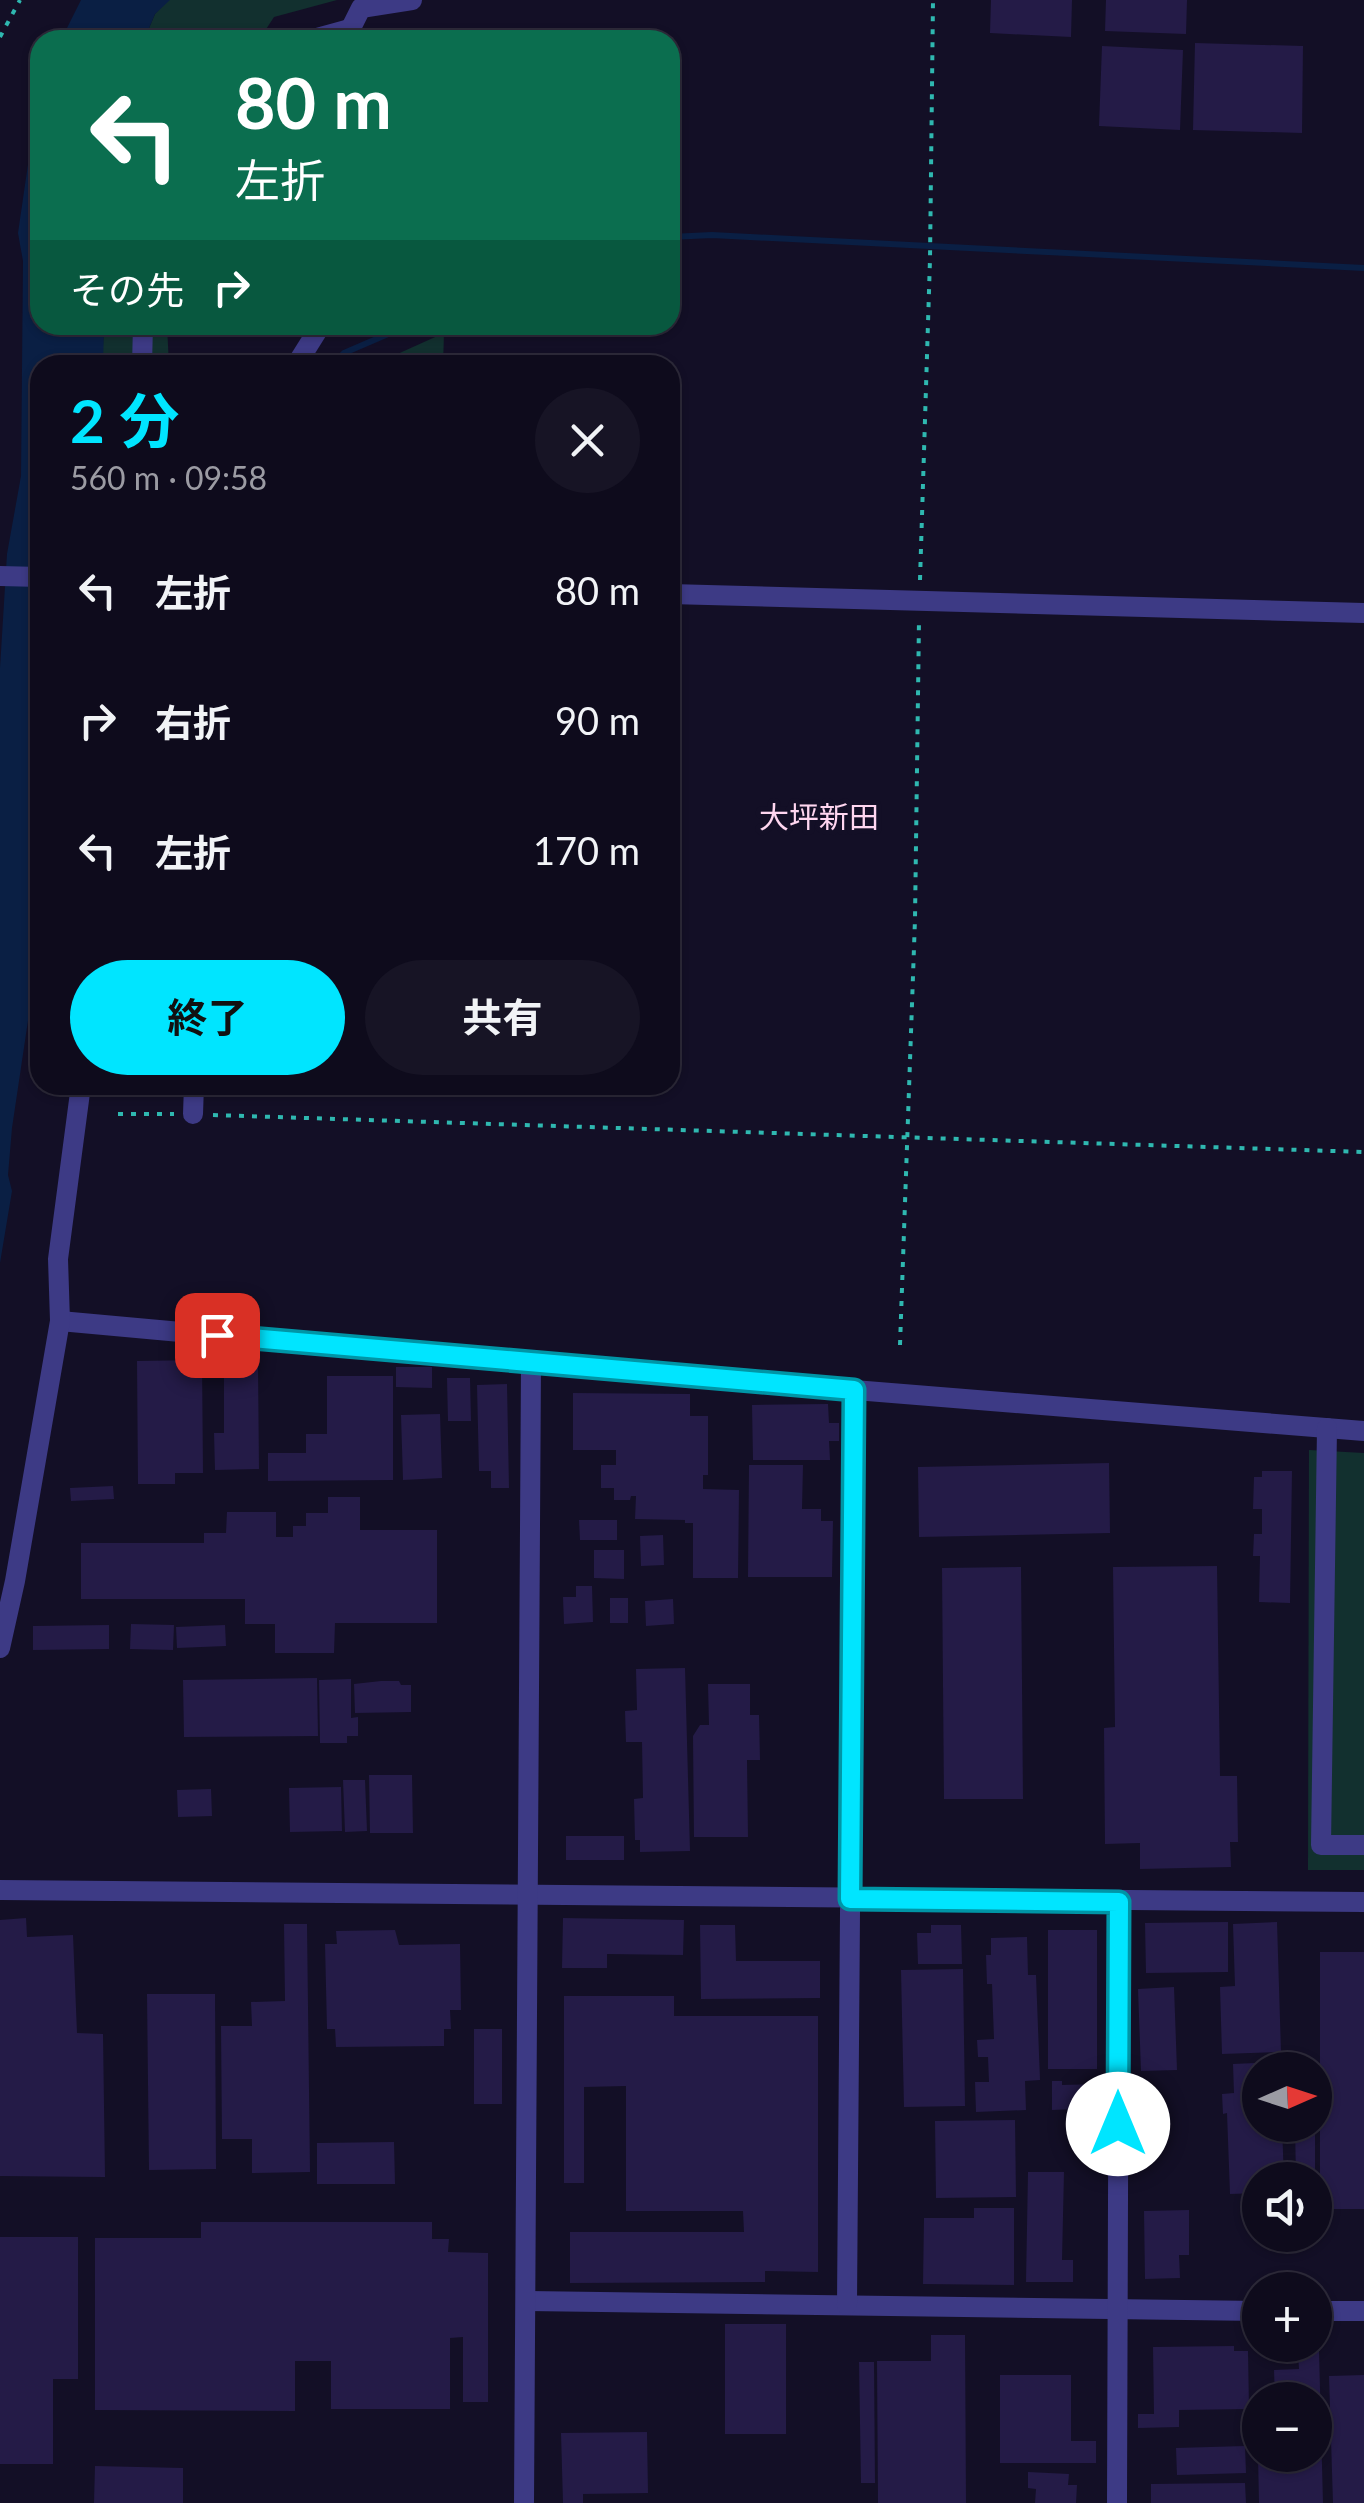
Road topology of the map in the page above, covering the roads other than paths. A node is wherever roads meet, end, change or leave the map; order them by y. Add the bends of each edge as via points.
1 (412, 0) edge
2 (349, 30) edge
3 (0, 576) edge
4 (30, 576) edge
5 (680, 594) edge
6 (1364, 612) edge
7 (81, 1095) edge
8 (194, 1095) edge
9 (193, 1114) road end
10 (60, 1321) junction
11 (531, 1364) junction
12 (854, 1390) junction
13 (1327, 1428) junction
14 (1364, 1431) edge
15 (0, 1648) edge
16 (1364, 1845) edge
17 (0, 1890) edge
18 (530, 1895) junction
19 (850, 1899) junction
20 (1119, 1902) junction
21 (1364, 1902) edge
22 (528, 2301) junction
23 (847, 2304) junction
24 (1117, 2310) junction
25 (1242, 2311) edge
26 (1332, 2311) edge
27 (1364, 2312) edge
28 (524, 2503) edge
29 (1117, 2503) edge

1 - 2 street via 360,8
3 - 4 street
5 - 6 street
7 - 10 street via 58,1259
8 - 9 street
10 - 11 street
10 - 15 street
11 - 12 street
11 - 18 street
12 - 13 street
12 - 19 street
13 - 14 street
13 - 16 street via 1322,1845
17 - 18 street
18 - 19 street
18 - 22 street
19 - 20 street
19 - 23 street
20 - 21 street
20 - 24 street
22 - 23 street
22 - 28 street
23 - 24 street
24 - 25 street
24 - 29 street
26 - 27 street

